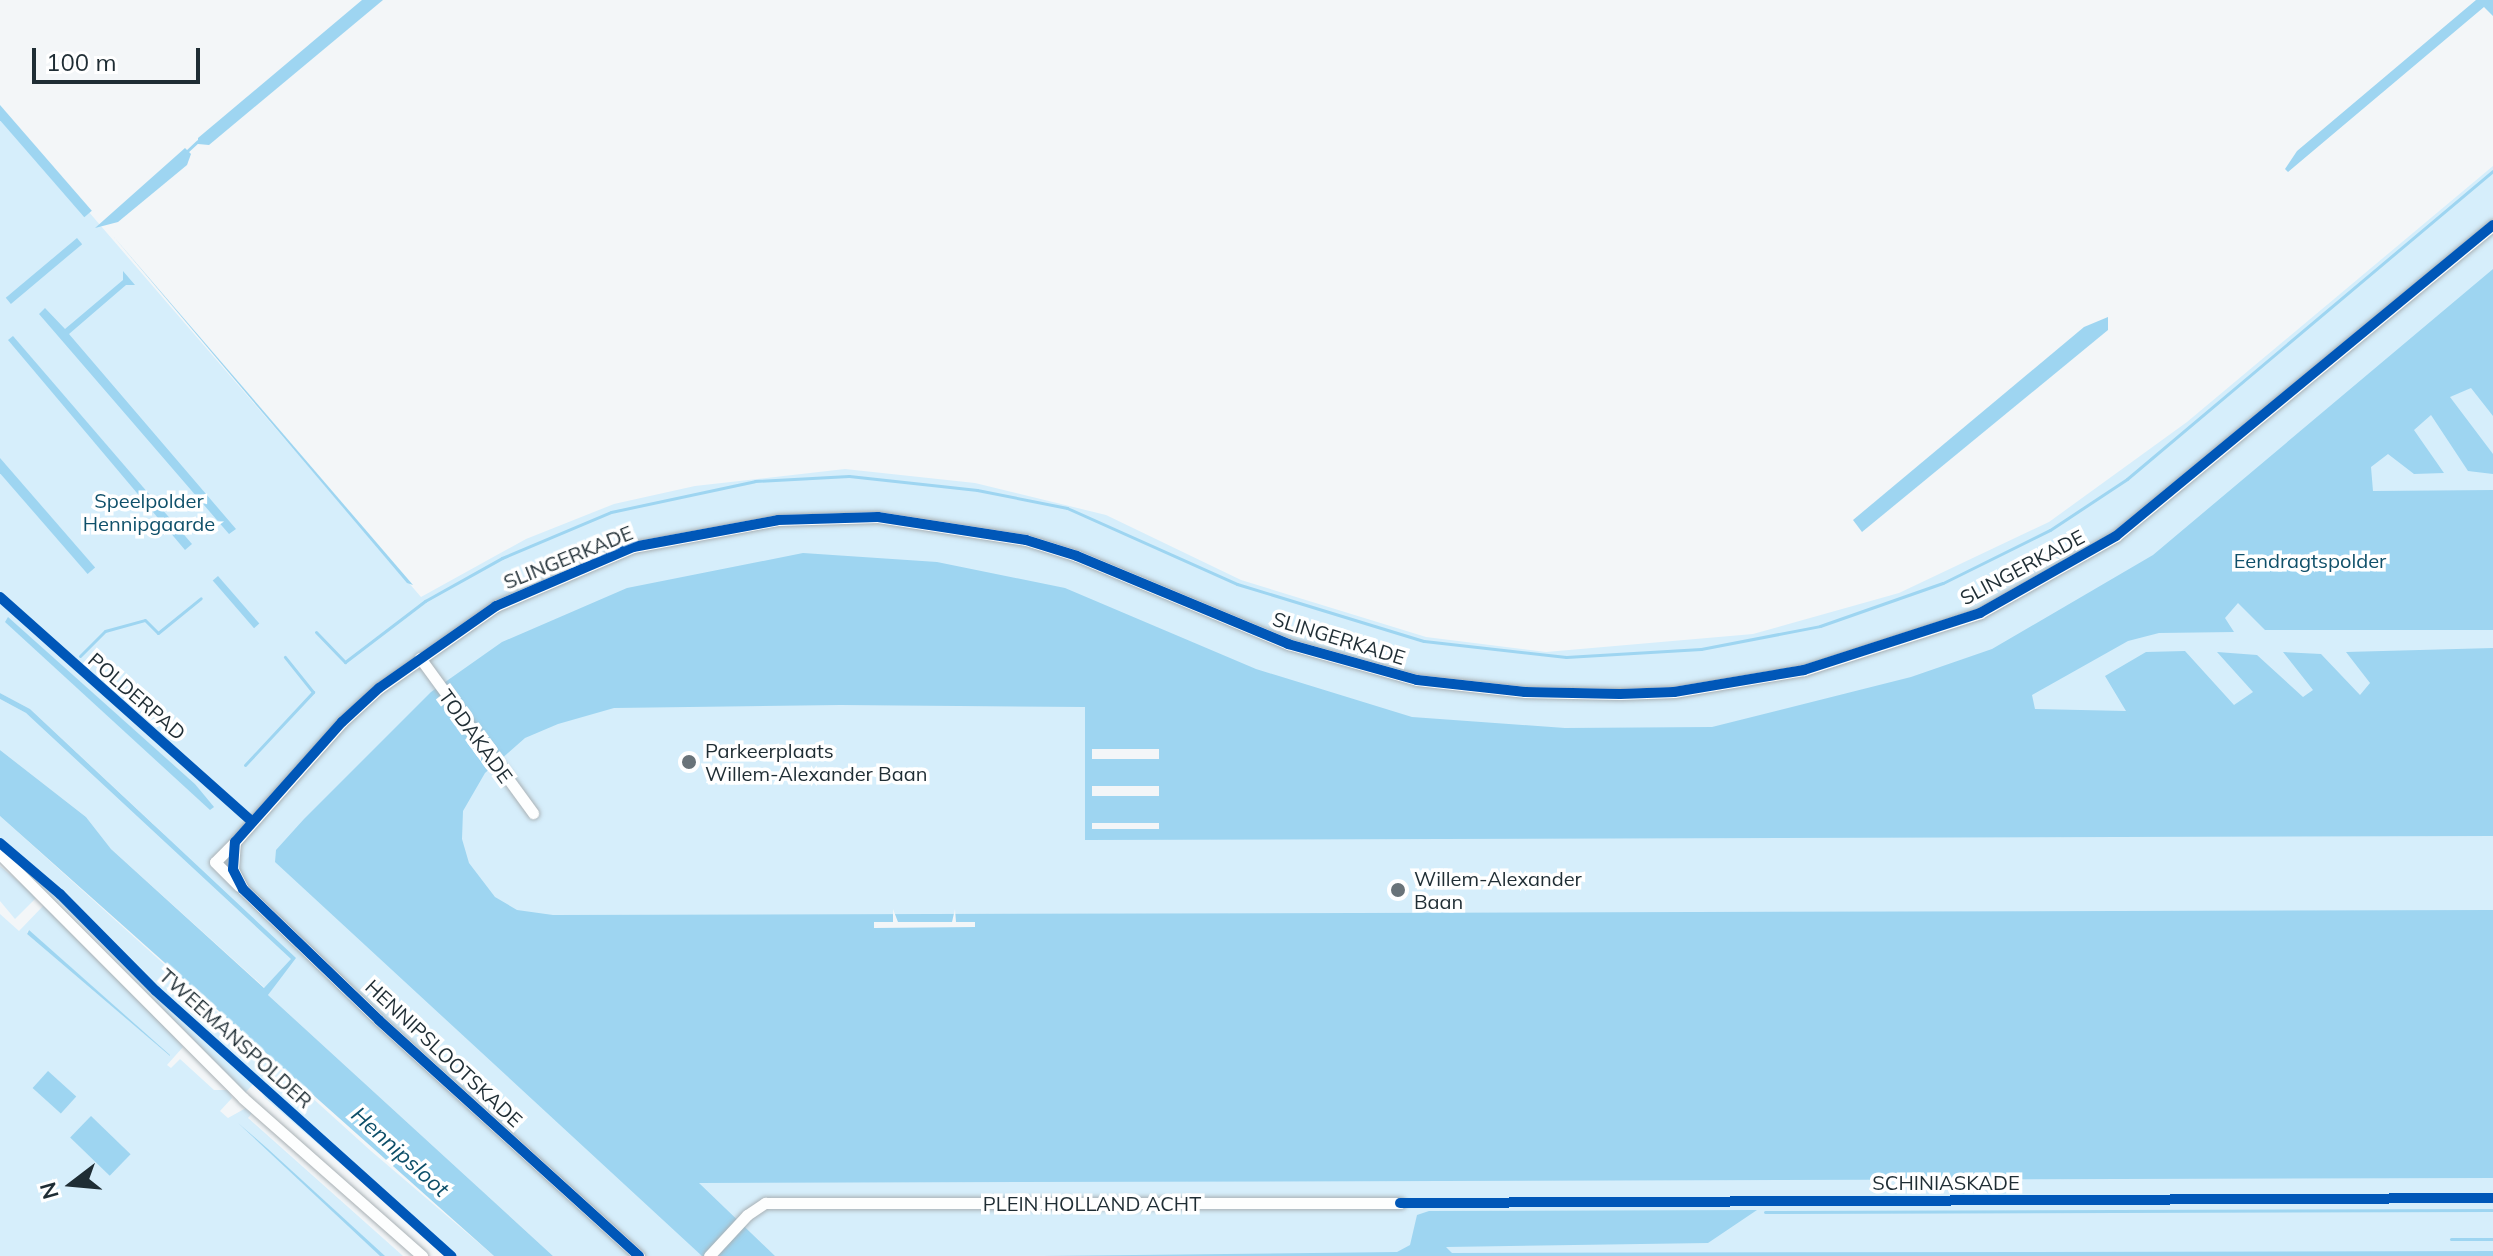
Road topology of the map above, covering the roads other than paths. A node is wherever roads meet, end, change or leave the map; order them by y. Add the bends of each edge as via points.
1 (2493, 225) edge
2 (420, 658) junction
3 (533, 813) dead end
4 (235, 842) junction
5 (0, 854) edge
6 (243, 889) junction
7 (1400, 1203) dead end
8 (422, 1256) edge
9 (639, 1256) edge
10 (709, 1256) edge

1 - 2 street, SLINGERKADE via 2116,536 1980,613 1804,670 1687,690 1620,694 1525,692 1417,680 1288,644 1051,548 980,529 878,517 778,520 633,547 496,606
2 - 3 street, TODAKADE
2 - 4 street, SLINGERKADE via 349,715
4 - 6 street, HENNIPSLOOTSKADE via 233,869
4 - 6 street, SLINGERKADE via 215,862
5 - 8 street, TWEEMANSPOLDER via 243,1098
6 - 9 street, HENNIPSLOOTSKADE
7 - 10 street, PLEIN HOLLAND ACHT via 765,1203

